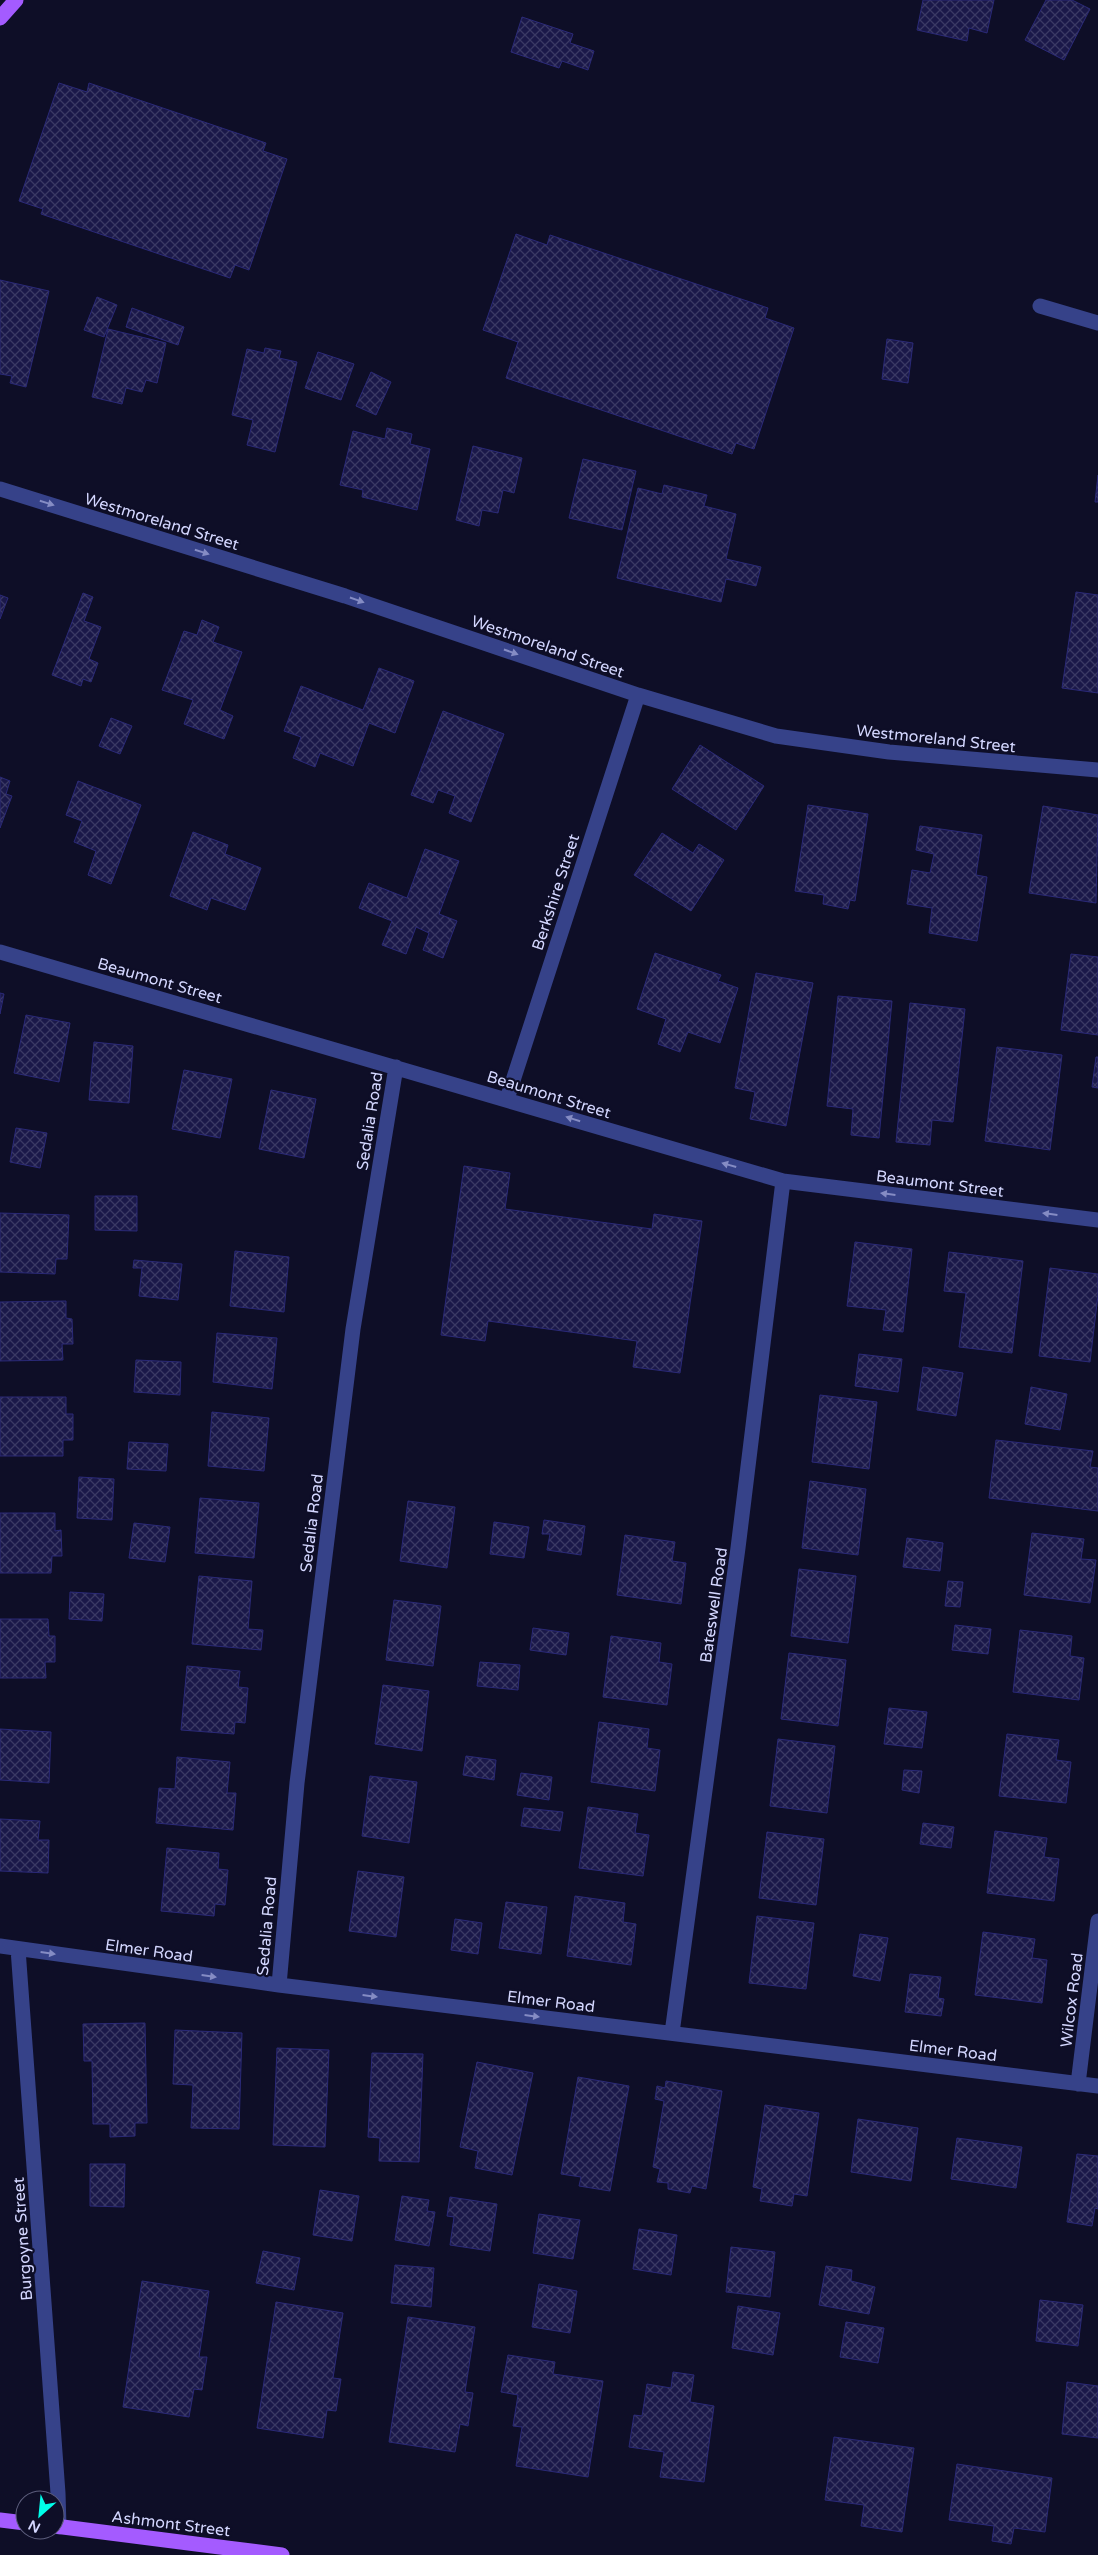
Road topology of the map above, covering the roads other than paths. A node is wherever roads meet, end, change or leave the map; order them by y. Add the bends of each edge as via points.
1 (16, 0) edge
2 (1, 16) edge
3 (1040, 306) dead end
4 (1098, 323) edge
5 (0, 489) edge
6 (638, 695) junction
7 (1098, 770) edge
8 (0, 952) edge
9 (396, 1067) junction
10 (506, 1100) junction
11 (783, 1181) junction
12 (1098, 1220) edge
13 (1098, 1921) edge
14 (0, 1946) edge
15 (18, 1949) junction
16 (279, 1985) junction
17 (672, 2033) junction
18 (1078, 2084) junction
19 (1098, 2086) edge
20 (55, 2490) edge
21 (0, 2520) edge
22 (15, 2521) edge
23 (65, 2527) edge
24 (282, 2555) edge

1 - 2 main road
3 - 4 street
5 -> 6 street, Westmoreland Street via 345,596
6 - 7 street, Westmoreland Street via 776,736 889,752
6 - 10 street, Berkshire Street
8 - 9 street, Beaumont Street
9 - 10 street, Beaumont Street
9 - 16 street, Sedalia Road via 353,1329 297,1783
11 -> 10 street, Beaumont Street
12 -> 11 street, Beaumont Street
11 - 17 street, Bateswell Road via 738,1548
13 - 18 street, Wilcox Road
14 - 15 street, Elmer Road
15 -> 16 street, Elmer Road
15 - 20 street, Burgoyne Street via 46,2321
16 -> 17 street, Elmer Road
17 - 18 street, Elmer Road
18 - 19 street, Elmer Road
21 - 22 main road
23 - 24 main road, Ashmont Street

